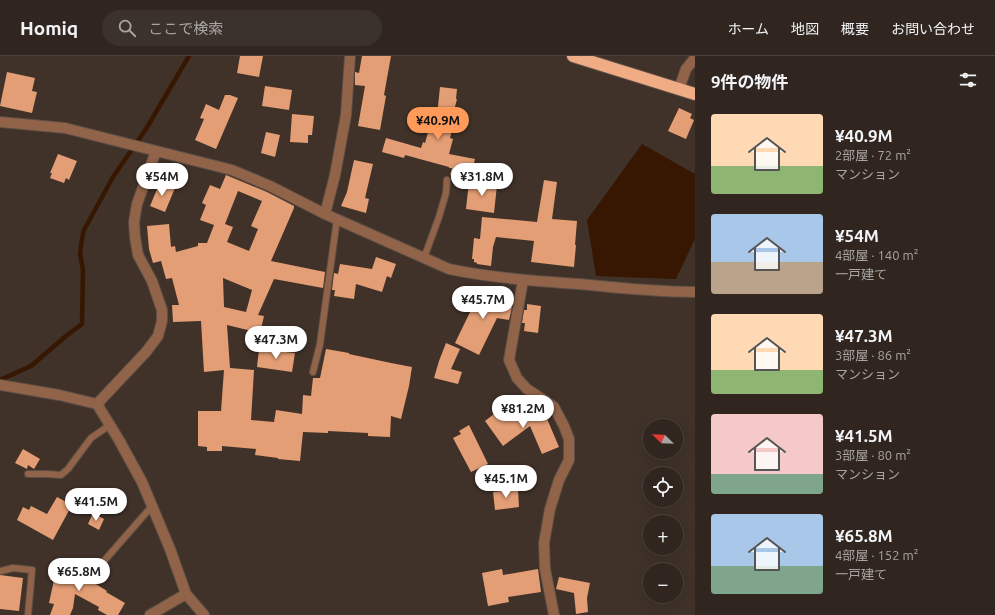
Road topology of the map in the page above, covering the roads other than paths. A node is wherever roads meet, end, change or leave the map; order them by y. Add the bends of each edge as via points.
1 (350, 56) edge
2 (573, 56) edge
3 (695, 58) edge
4 (679, 89) junction
5 (695, 94) edge
6 (0, 122) edge
7 (156, 151) junction
8 (447, 180) dead end
9 (325, 214) junction
10 (337, 219) junction
11 (424, 258) junction
12 (523, 280) junction
13 (695, 292) edge
14 (313, 372) dead end
15 (0, 385) edge
16 (97, 404) junction
17 (110, 425) junction
18 (28, 474) dead end
19 (152, 506) junction
20 (1, 571) dead end
21 (90, 577) dead end
22 (186, 594) junction
23 (28, 615) edge
24 (150, 615) edge
25 (204, 615) edge
26 (554, 615) edge

1 - 9 street via 346,115
2 - 4 highway
3 - 4 street via 686,70
4 - 5 highway
6 - 7 street via 65,128
7 - 9 street via 232,170
7 - 16 street via 137,204 134,222 138,255 152,281 162,310 162,321 158,336 146,352
8 - 11 lane via 441,211
9 - 10 street
10 - 11 street
10 - 14 lane via 320,344
11 - 12 street via 456,271
12 - 13 street
12 - 26 street via 509,360 527,389 554,407 569,440 569,460 559,480 550,509 544,543 545,569
15 - 16 street
16 - 17 street
17 - 18 lane via 91,438 61,475
17 - 19 street via 142,482
19 - 21 lane
19 - 22 street
20 - 23 lane via 13,568 32,570
22 - 24 street
22 - 25 street

